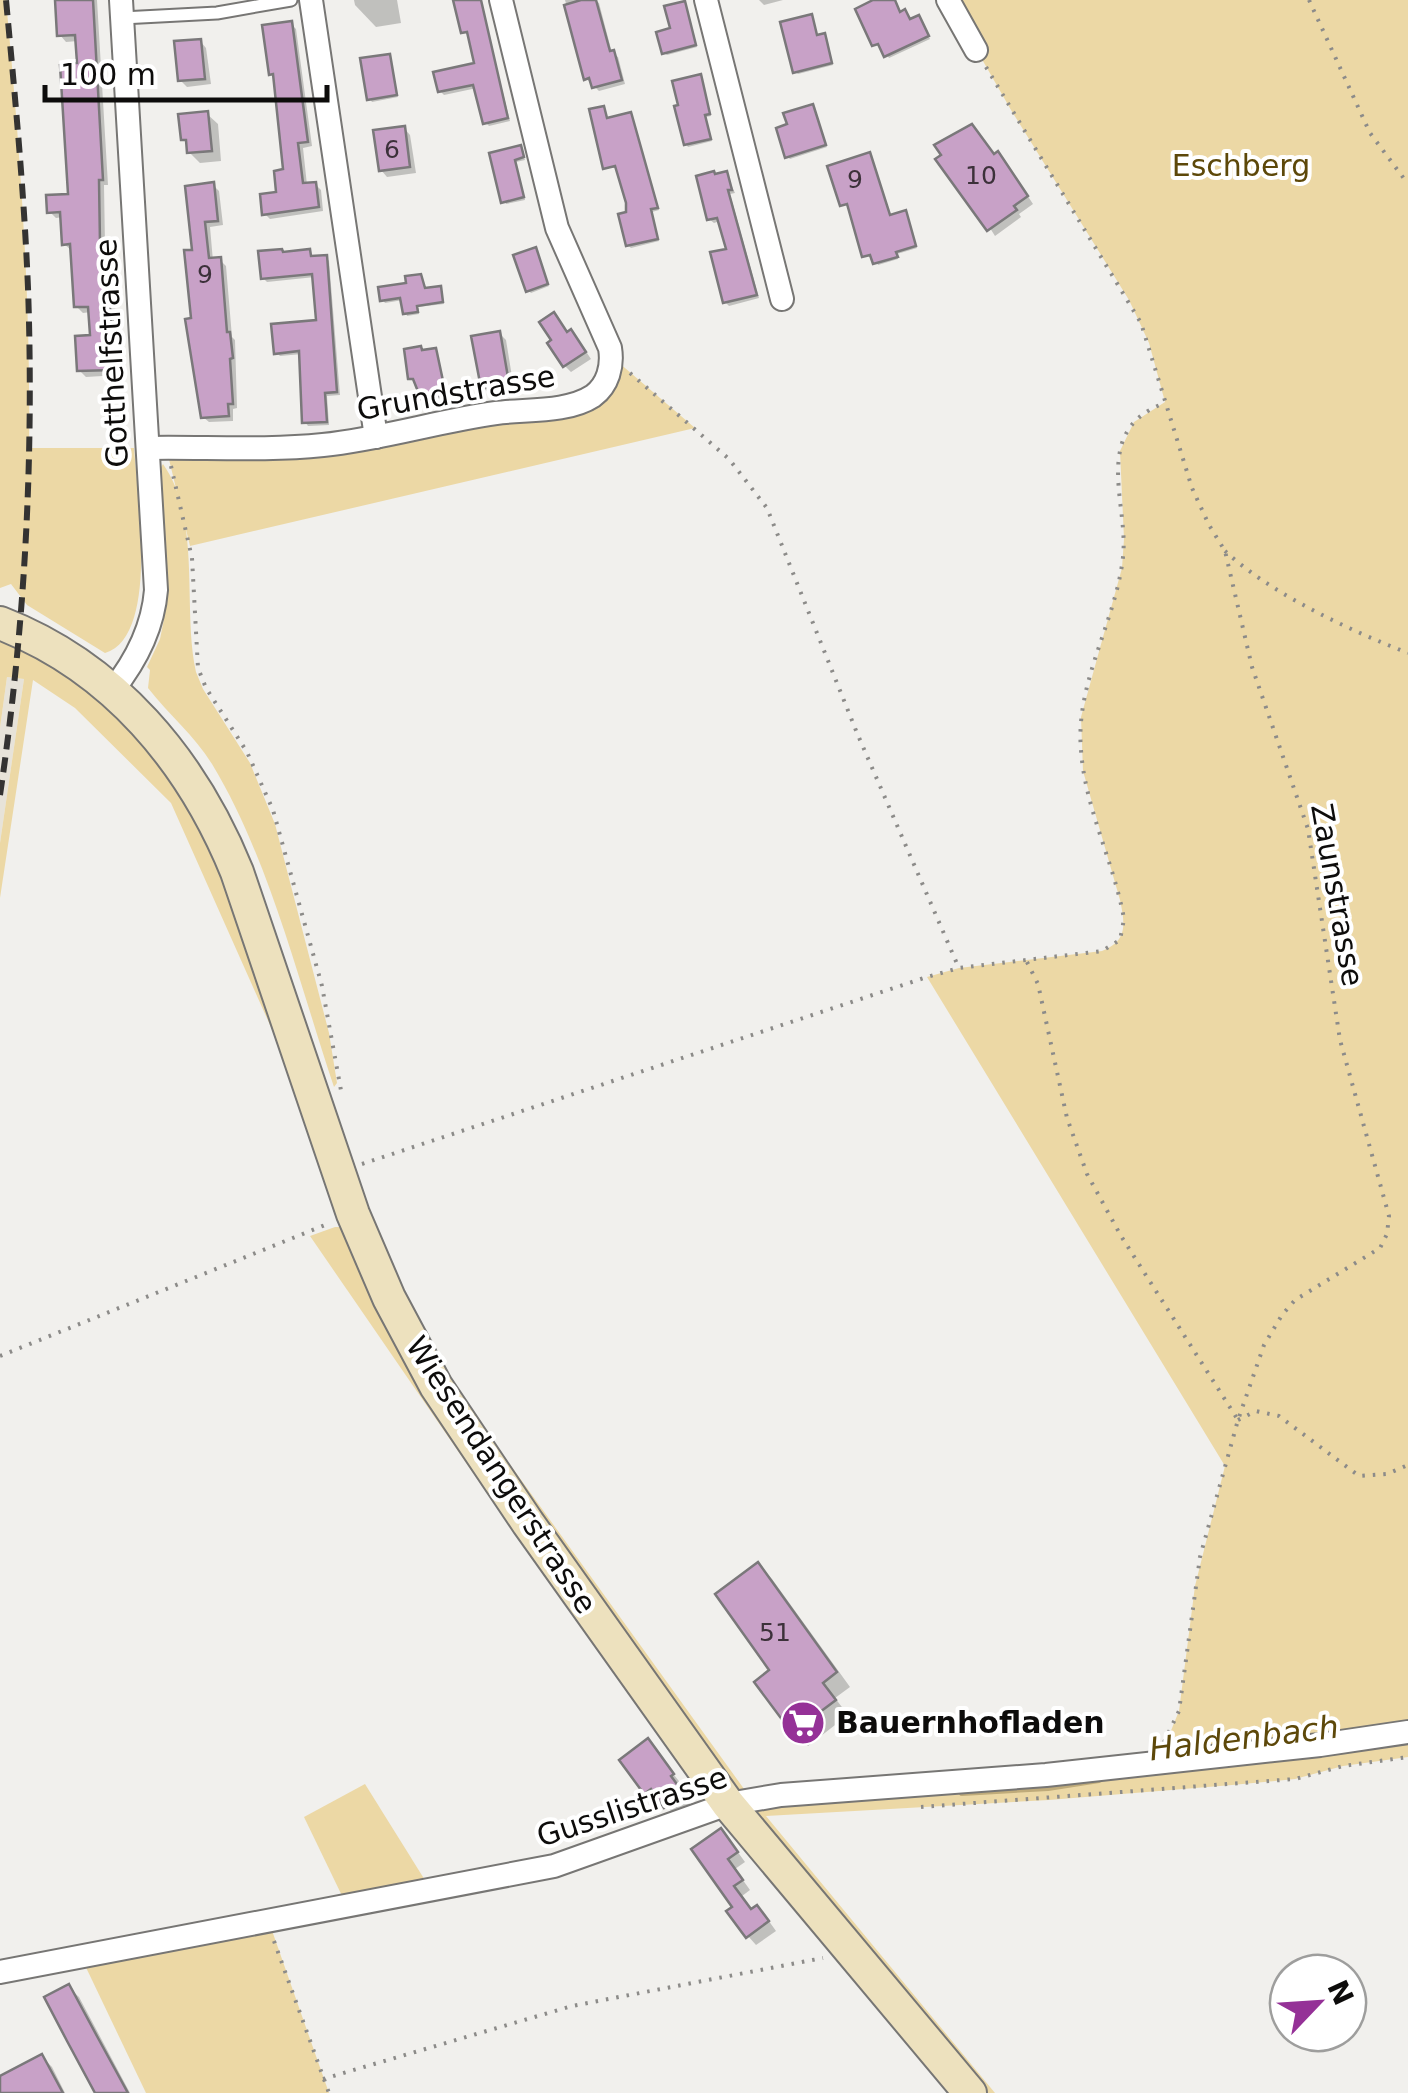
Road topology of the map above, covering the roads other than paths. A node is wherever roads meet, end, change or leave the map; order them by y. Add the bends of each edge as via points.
1 (291, 0) edge
2 (312, 0) edge
3 (501, 0) edge
4 (706, 0) edge
5 (948, 0) edge
6 (121, 9) edge
7 (976, 50) road end
8 (782, 299) dead end
9 (376, 437) junction
10 (148, 448) junction
11 (0, 624) edge
12 (112, 691) junction
13 (1408, 1732) edge
14 (728, 1804) junction
15 (0, 1972) edge
16 (970, 2093) edge

1 - 6 lane via 216,13
2 - 9 street
3 - 9 street, Grundstrasse via 557,228 611,356 604,384 575,404
4 - 8 street
5 - 7 street
6 - 10 street, Gotthelfstrasse
9 - 10 street, Grundstrasse via 276,448
10 - 12 street, Gotthelfstrasse via 155,599 141,647
11 - 12 main road, Wiesendangerstrasse via 66,657
12 - 14 main road, Wiesendangerstrasse via 174,755 226,845 353,1214 454,1416
13 - 14 street, Gusslistrasse
14 - 15 street, Gusslistrasse via 554,1866
14 - 16 main road, Wiesendangerstrasse

